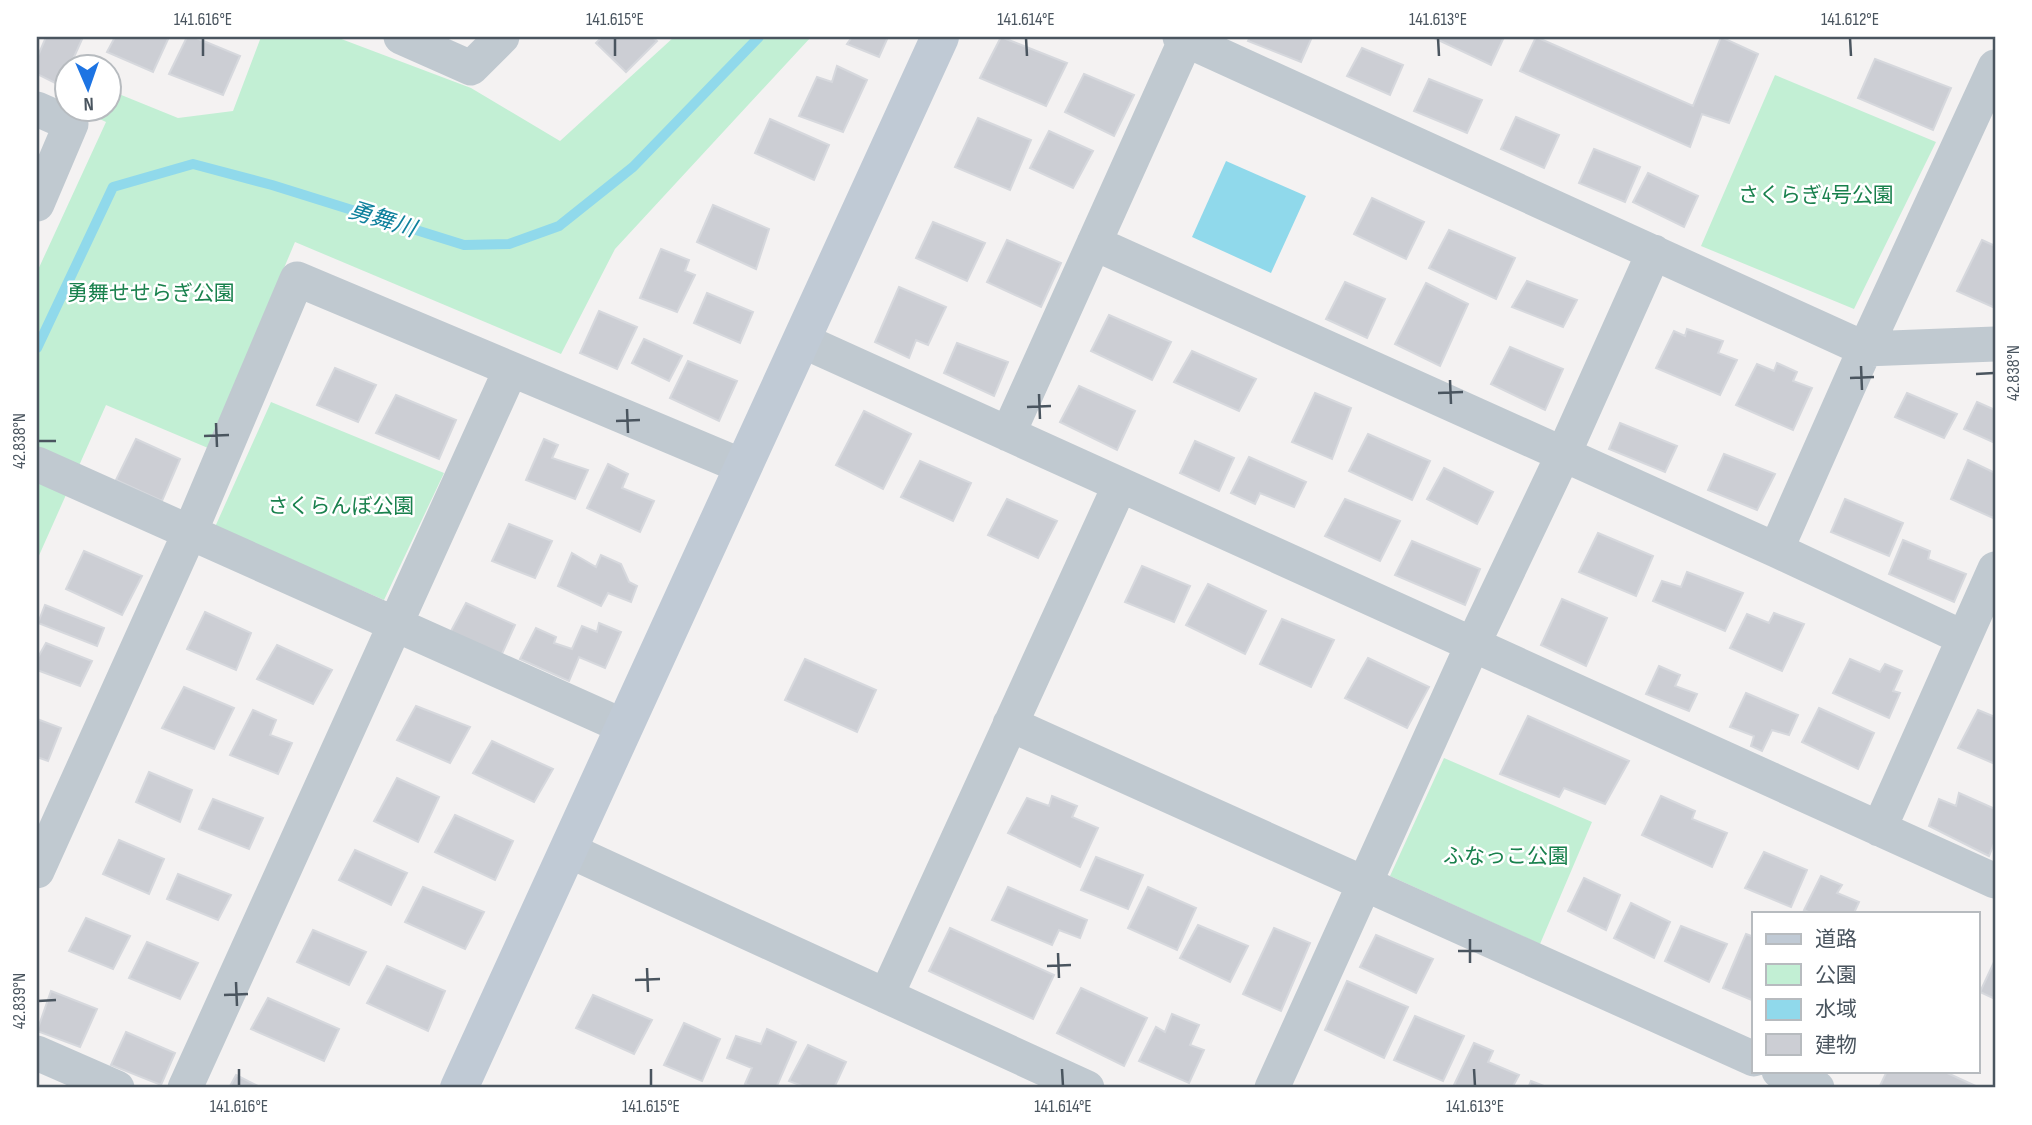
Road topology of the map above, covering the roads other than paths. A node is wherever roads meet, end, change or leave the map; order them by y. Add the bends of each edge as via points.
1 (401, 37) edge
2 (502, 37) edge
3 (940, 37) edge
4 (1184, 38) edge
5 (1995, 67) edge
6 (37, 109) edge
7 (37, 204) edge
8 (1094, 243) junction
9 (1654, 252) junction
10 (801, 340) junction
11 (1995, 344) edge
12 (1865, 349) junction
13 (511, 369) junction
14 (1008, 434) junction
15 (1563, 455) junction
16 (744, 467) junction
17 (51, 470) edge
18 (1120, 485) junction
19 (190, 532) junction
20 (1776, 550) junction
21 (1995, 569) edge
22 (395, 624) junction
23 (1964, 638) junction
24 (1472, 644) junction
25 (1010, 724) junction
26 (625, 727) junction
27 (1879, 829) junction
28 (568, 850) junction
29 (37, 871) edge
30 (1995, 881) edge
31 (1365, 883) junction
32 (886, 996) junction
33 (37, 1053) edge
34 (1752, 1058) edge
35 (1781, 1072) edge
36 (117, 1088) edge
37 (185, 1088) edge
38 (459, 1088) edge
39 (1087, 1088) edge
40 (1272, 1088) edge
41 (1817, 1088) edge

1 - 2 street via 471,68
3 - 10 street
4 - 8 street
4 - 9 street
5 - 12 street
6 - 7 street via 71,124
8 - 14 street
8 - 15 street
9 - 12 street
9 - 15 street
10 - 14 street
10 - 16 street
11 - 12 street
12 - 20 street
13 - 16 street
13 - 19 street via 297,279
13 - 22 street
14 - 18 street
15 - 20 street
15 - 24 street
16 - 26 street
17 - 19 street
18 - 24 street
18 - 25 street
19 - 22 street
19 - 29 street
20 - 23 street
21 - 23 street
22 - 26 street
22 - 37 street
23 - 27 street
24 - 27 street
24 - 31 street
25 - 31 street
25 - 32 street
26 - 28 street
27 - 30 street
28 - 32 street
28 - 38 street
31 - 34 street
31 - 40 street
32 - 39 street
33 - 36 street
35 - 41 street

